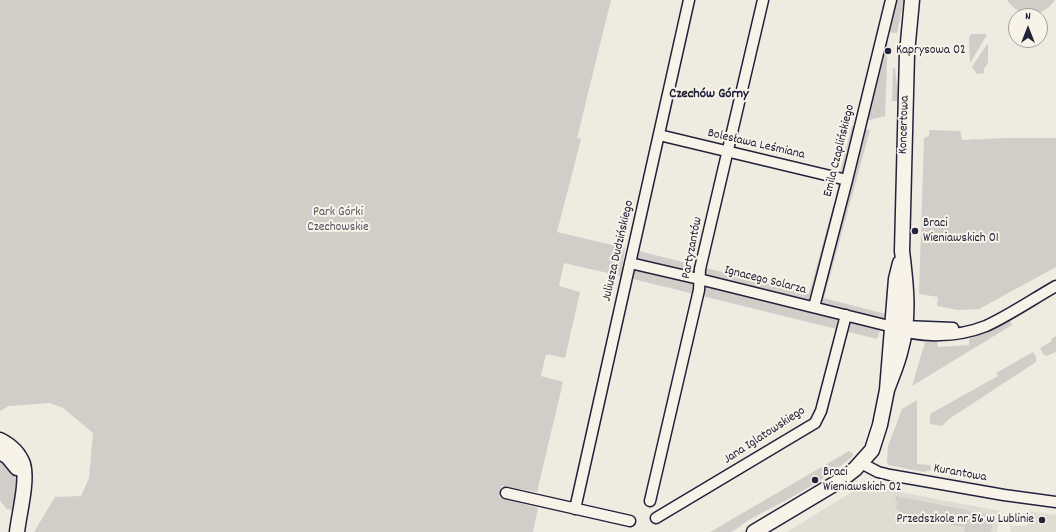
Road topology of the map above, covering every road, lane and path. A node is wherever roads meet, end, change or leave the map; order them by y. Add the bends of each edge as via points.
1 (688, 0) edge
2 (763, 0) edge
3 (891, 0) edge
4 (912, 0) edge
5 (659, 135) junction
6 (728, 151) junction
7 (847, 180) junction
8 (630, 263) junction
9 (699, 278) junction
10 (1056, 286) edge
11 (814, 307) junction
12 (846, 315) junction
13 (901, 328) junction
14 (0, 440) edge
15 (0, 452) edge
16 (861, 463) junction
17 (24, 483) junction
18 (506, 493) dead end
19 (650, 501) dead end
20 (1056, 502) edge
21 (575, 509) junction
22 (656, 518) dead end
23 (630, 521) dead end
24 (17, 532) edge
25 (754, 532) edge

1 - 5 street, Juliusza Dudzińskiego
2 - 6 street, Partyzantów
3 - 7 street, Emila Czaplińskiego
4 - 13 street, Koncertowa via 907,53 902,251 907,306
5 - 6 street, Bolesława Leśmiana
5 - 8 street, Juliusza Dudzińskiego
6 - 7 street, Bolesława Leśmiana
6 - 9 street, Partyzantów
7 - 11 street, Emila Czaplińskiego
8 - 9 street, Ignacego Solarza
8 - 21 street, Juliusza Dudzińskiego
9 - 11 street, Ignacego Solarza
9 - 19 street, Partyzantów via 699,290
10 - 13 street, Ignacego Solarza via 988,325 972,329
11 - 12 street, Ignacego Solarza
12 - 13 street, Ignacego Solarza
12 - 22 street, Jana Iglatowskiego via 821,411 814,423
13 - 16 street, Koncertowa via 877,438 872,450
14 - 17 street via 18,455 23,465
15 - 17 street via 13,462
16 - 20 street, Kurantowa via 878,472 896,476
16 - 25 street, Koncertowa via 841,480
17 - 24 street
18 - 21 street
21 - 23 street

